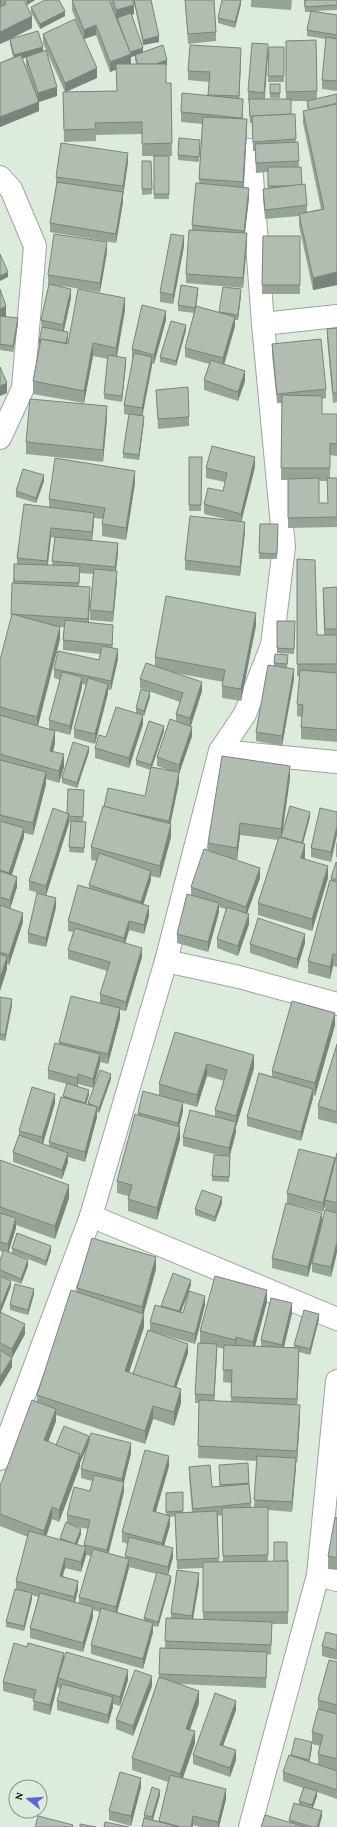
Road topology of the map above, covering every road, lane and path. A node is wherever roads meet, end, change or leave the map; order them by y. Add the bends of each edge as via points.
1 (250, 150) dead end
2 (0, 177) edge
3 (337, 316) edge
4 (263, 324) junction
5 (0, 438) edge
6 (220, 751) junction
7 (337, 762) edge
8 (166, 961) junction
9 (337, 1004) edge
10 (91, 1216) junction
11 (337, 1319) edge
12 (337, 1381) edge
13 (0, 1459) edge
14 (328, 1578) edge
15 (250, 1827) edge

1 - 4 street
2 - 5 street via 11,189 35,246 23,388
3 - 4 street
4 - 6 street via 284,547 272,645 245,714
6 - 7 street
6 - 8 street
8 - 9 street via 239,977
8 - 10 street
10 - 11 street
10 - 13 street
12 - 14 street
14 - 15 street

